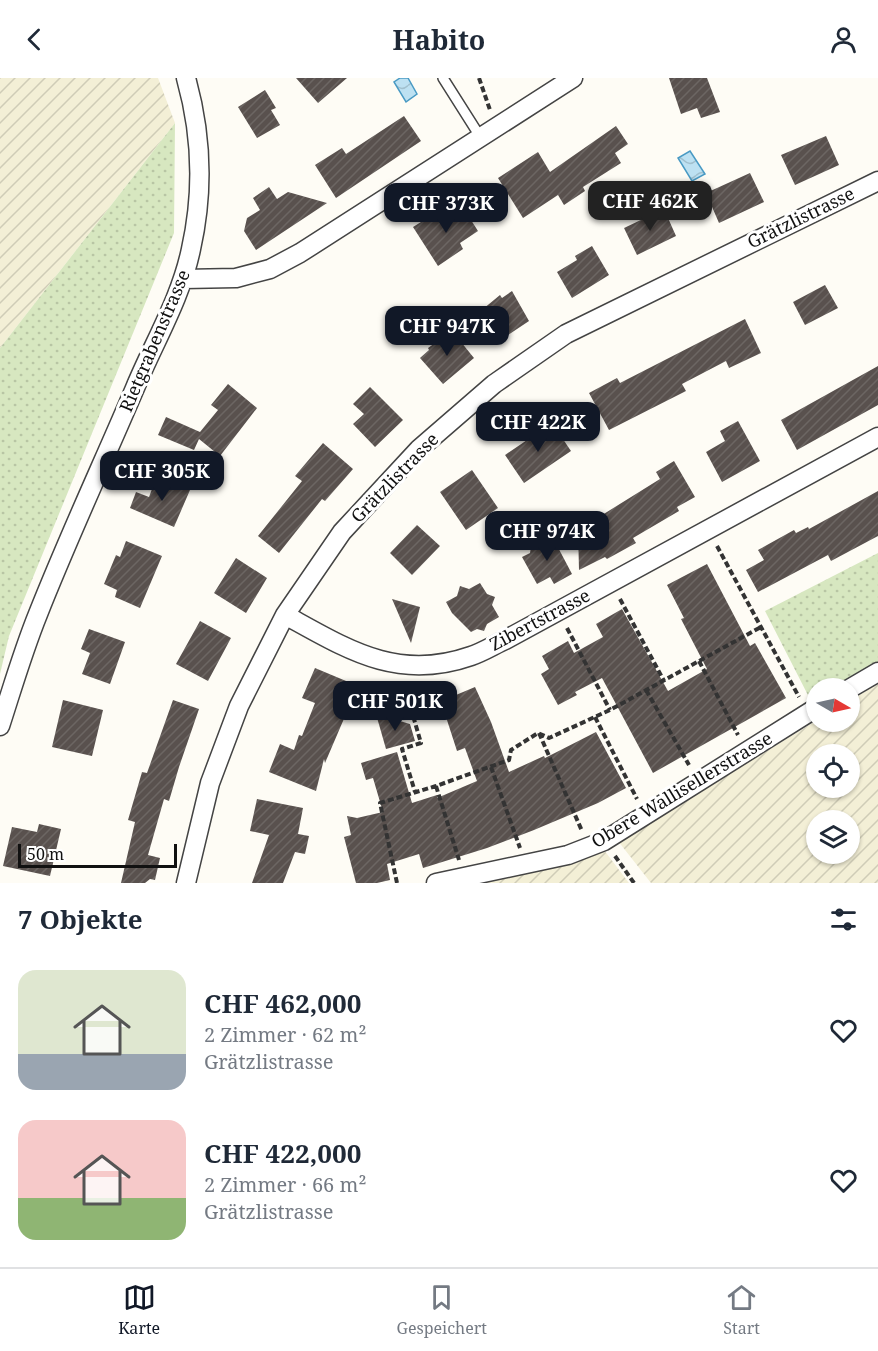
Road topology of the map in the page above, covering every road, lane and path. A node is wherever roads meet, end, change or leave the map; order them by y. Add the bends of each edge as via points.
1 (186, 78) edge
2 (443, 78) edge
3 (478, 78) edge
4 (573, 78) edge
5 (497, 128) junction
6 (481, 138) junction
7 (878, 181) edge
8 (183, 279) junction
9 (878, 437) edge
10 (708, 530) junction
11 (611, 582) junction
12 (558, 611) junction
13 (285, 615) junction
14 (761, 627) junction
15 (699, 662) junction
16 (411, 666) junction
17 (878, 672) edge
18 (664, 681) junction
19 (860, 683) edge
20 (646, 690) junction
21 (806, 700) edge
22 (610, 710) junction
23 (806, 714) edge
24 (595, 717) junction
25 (0, 726) edge
26 (538, 733) junction
27 (747, 751) junction
28 (491, 767) junction
29 (698, 782) junction
30 (436, 786) junction
31 (415, 792) junction
32 (645, 816) junction
33 (596, 844) junction
34 (460, 864) dead end
35 (526, 864) junction
36 (186, 883) edge
37 (397, 883) edge
38 (436, 883) edge
39 (634, 883) edge

1 - 8 street, Rietgrabenstrasse via 200,147 200,183 198,214
2 - 6 lane
3 - 5 path
4 - 5 street
5 - 6 street
6 - 8 street via 270,269 236,278
7 - 13 street, Grätzlistrasse via 566,334 494,384 419,448 342,532
8 - 25 street, Rietgrabenstrasse via 38,614
9 - 10 street, Zibertstrasse
10 - 11 street, Zibertstrasse
10 - 14 path
11 - 12 street, Zibertstrasse
11 - 18 path
12 - 16 street, Zibertstrasse via 472,656
12 - 22 path
13 - 16 street, Zibertstrasse via 347,649 380,661
13 - 36 street, Grätzlistrasse via 239,706 214,772
14 - 15 path
14 - 21 path
15 - 18 path
15 - 27 path
16 - 31 path via 411,710 421,743 402,749
17 - 19 street
18 - 20 path
20 - 22 path
20 - 29 path
22 - 24 path
23 - 27 street, Obere Wallisellerstrasse
24 - 26 path via 549,738
24 - 32 path
26 - 28 path via 511,750 510,760
26 - 33 path
27 - 29 street, Obere Wallisellerstrasse
28 - 30 path
28 - 35 path
29 - 32 street, Obere Wallisellerstrasse
30 - 31 path
30 - 34 path
31 - 37 path via 380,803
32 - 33 street, Obere Wallisellerstrasse
33 - 35 street, Obere Wallisellerstrasse
33 - 39 path
35 - 38 street, Obere Wallisellerstrasse

